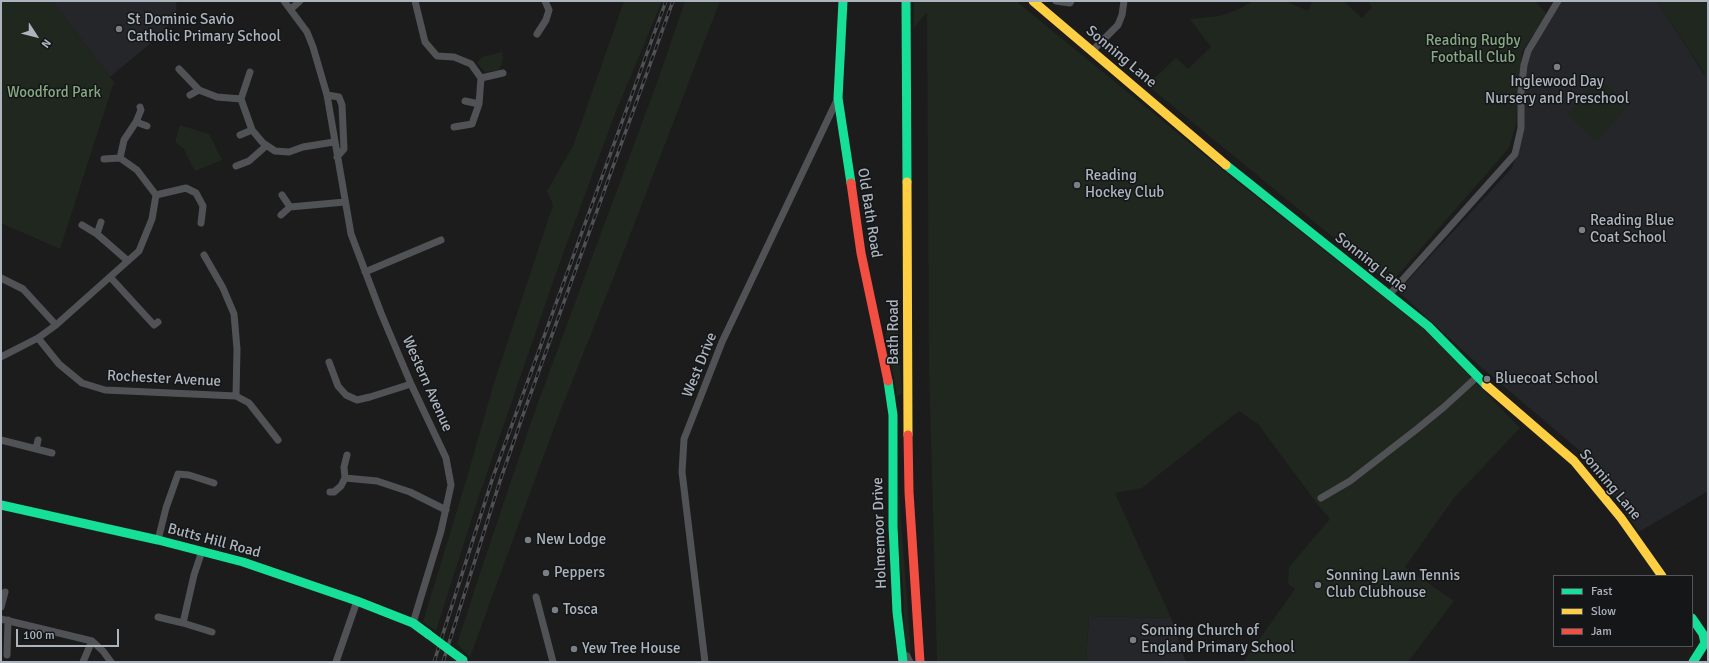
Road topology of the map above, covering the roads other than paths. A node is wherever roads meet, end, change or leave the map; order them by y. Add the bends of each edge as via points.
1 (284, 1) edge
2 (300, 1) edge
3 (415, 1) edge
4 (545, 1) edge
5 (843, 1) edge
6 (906, 1) edge
7 (1033, 1) edge
8 (1056, 1) edge
9 (1071, 1) edge
10 (1124, 1) edge
11 (1558, 1) edge
12 (291, 9) junction
13 (537, 34) dead end
14 (1092, 51) junction
15 (179, 69) dead end
16 (250, 72) dead end
17 (502, 73) dead end
18 (481, 78) junction
19 (199, 90) junction
20 (190, 94) dead end
21 (327, 95) junction
22 (838, 98) junction
23 (241, 99) junction
24 (465, 101) dead end
25 (479, 104) junction
26 (140, 107) dead end
27 (136, 122) junction
28 (147, 126) dead end
29 (454, 127) dead end
30 (252, 130) junction
31 (240, 135) dead end
32 (334, 142) junction
33 (266, 146) junction
34 (337, 157) junction
35 (120, 158) junction
36 (104, 159) dead end
37 (236, 166) dead end
38 (156, 195) junction
39 (282, 195) dead end
40 (345, 202) junction
41 (290, 207) junction
42 (281, 215) dead end
43 (101, 222) dead end
44 (201, 223) dead end
45 (82, 225) dead end
46 (97, 234) junction
47 (441, 240) dead end
48 (204, 255) dead end
49 (128, 261) junction
50 (365, 272) junction
51 (1, 278) edge
52 (111, 278) junction
53 (1389, 295) junction
54 (56, 325) junction
55 (154, 325) dead end
56 (38, 338) junction
57 (1, 357) edge
58 (330, 362) dead end
59 (1478, 376) junction
60 (411, 384) junction
61 (236, 396) junction
62 (892, 427) junction
63 (908, 427) junction
64 (1, 440) edge
65 (38, 440) dead end
66 (278, 440) dead end
67 (36, 449) junction
68 (52, 453) dead end
69 (347, 455) dead end
70 (345, 478) junction
71 (214, 483) dead end
72 (330, 492) dead end
73 (1321, 498) dead end
74 (1, 505) edge
75 (446, 510) junction
76 (158, 540) junction
77 (202, 550) junction
78 (1661, 575) edge
79 (5, 592) dead end
80 (536, 597) dead end
81 (357, 601) junction
82 (1, 607) edge
83 (158, 617) dead end
84 (1693, 619) edge
85 (4, 620) edge
86 (184, 623) junction
87 (413, 623) junction
88 (212, 632) dead end
89 (92, 642) junction
90 (7, 656) dead end
91 (903, 658) edge
92 (464, 661) edge
93 (84, 662) edge
94 (111, 662) edge
95 (336, 662) edge
96 (553, 662) edge
97 (705, 662) edge
98 (910, 662) edge
99 (920, 662) edge
100 (1693, 662) edge

1 - 12 street, Western Avenue
2 - 12 street
3 - 18 street via 426,42 437,56 454,57 471,64
4 - 13 street via 549,10
5 - 22 main road, Old Bath Road
6 - 63 main road, Bath Road
7 - 14 main road, Sonning Lane
8 - 9 street
10 - 14 street via 1118,25
11 - 53 street via 1528,51 1524,65 1521,128 1515,154
12 - 21 street, Western Avenue via 307,32
14 - 53 main road, Sonning Lane via 1218,159
15 - 19 street
16 - 23 street
17 - 18 street
18 - 25 street
19 - 20 street
19 - 23 street via 217,97
21 - 32 street, Western Avenue
21 - 34 street via 339,96 342,104 344,149
22 - 62 main road, Old Bath Road via 861,253 890,387
22 - 97 street, West Drive via 722,342 684,439 683,477
23 - 30 street
24 - 25 street
25 - 29 street via 472,124
26 - 27 street
27 - 28 street
27 - 35 street via 124,140
30 - 31 street
30 - 33 street
32 - 33 street via 289,152 275,151
32 - 34 street, Western Avenue
33 - 37 street via 249,161
34 - 40 street, Western Avenue
35 - 36 street
35 - 38 street via 137,170
38 - 44 street via 186,188 196,193 203,206
38 - 49 street via 146,237 139,251
39 - 41 street
40 - 41 street
40 - 50 street, Western Avenue via 351,234
41 - 42 street
43 - 46 street
45 - 46 street
46 - 49 street
47 - 50 street
48 - 61 street, Rochester Avenue via 234,314 237,349
49 - 52 street
50 - 60 street, Western Avenue
51 - 54 street via 24,289
52 - 54 street
52 - 55 street
53 - 59 main road, Sonning Lane via 1428,326
54 - 56 street
56 - 57 street
56 - 61 street, Rochester Avenue via 59,364 82,382 105,390
58 - 60 street via 337,372 338,386 346,395 357,400
59 - 73 street via 1411,434 1350,481
59 - 78 main road, Sonning Lane via 1574,461 1621,518
60 - 75 street, Western Avenue via 446,458 451,485
61 - 66 street, Rochester Avenue via 249,404 266,430
62 - 63 street
62 - 91 main road, Holmemoor Drive via 897,612
63 - 99 main road, Bath Road
64 - 67 street
65 - 67 street
67 - 68 street
69 - 70 street
70 - 72 street via 341,486
70 - 75 street via 377,481 410,492
71 - 76 street via 189,474 178,474
74 - 76 main road, Butts Hill Road
75 - 87 street, Western Avenue
76 - 77 main road, Butts Hill Road
77 - 81 main road, Butts Hill Road
77 - 86 street
79 - 82 street
80 - 96 street
81 - 87 main road, Butts Hill Road
81 - 95 street
83 - 86 street
84 - 100 main road via 1703,634 1705,643
85 - 89 street
85 - 90 street
86 - 88 street
87 - 92 main road, Butts Hill Road, bridge
89 - 93 street
89 - 94 street
91 - 98 street, Holmemoor Drive via 907,656

